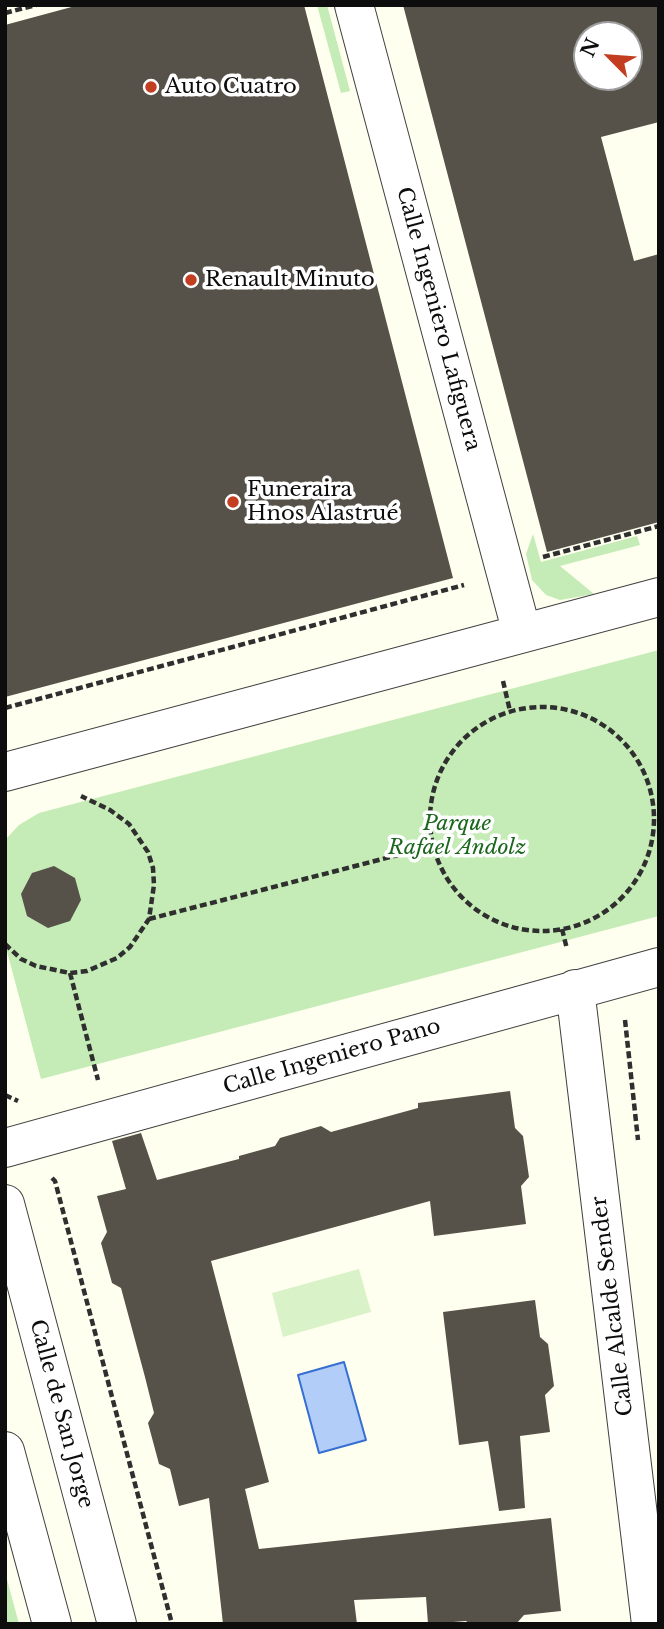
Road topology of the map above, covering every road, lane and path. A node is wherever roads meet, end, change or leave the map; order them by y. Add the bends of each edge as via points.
1 (36, 5) edge
2 (354, 5) edge
3 (5, 13) edge
4 (659, 526) edge
5 (542, 557) dead end
6 (461, 573) dead end
7 (659, 597) edge
8 (522, 633) junction
9 (502, 678) dead end
10 (5, 708) edge
11 (510, 711) junction
12 (5, 772) edge
13 (78, 795) dead end
14 (433, 846) junction
15 (149, 919) junction
16 (562, 929) junction
17 (5, 944) edge
18 (659, 967) edge
19 (70, 973) junction
20 (572, 974) junction
21 (625, 1019) dead end
22 (98, 1082) dead end
23 (639, 1145) dead end
24 (5, 1148) edge
25 (47, 1174) dead end
26 (5, 1204) edge
27 (5, 1451) edge
28 (52, 1624) edge
29 (117, 1624) edge
30 (172, 1624) edge
31 (651, 1624) edge

1 - 3 path
2 - 8 street, Calle Ingeniero Lafiguera
4 - 5 path
6 - 10 path via 464,586
7 - 8 street
8 - 12 street
9 - 11 path
11 - 14 path via 471,732 443,765 430,807
11 - 16 path via 554,707 595,720 635,757 649,787 653,830 634,882 603,913
13 - 15 path via 129,824 144,844 153,868
14 - 15 path
14 - 16 path via 448,881 479,912 519,929
15 - 19 path via 117,958
16 - 20 path
17 - 19 path via 36,967
18 - 20 street, Calle Ingeniero Pano
19 - 22 path
20 - 24 street, Calle Ingeniero Pano
20 - 31 street, Calle Alcalde Sender
21 - 23 path
25 - 30 path via 55,1181
26 - 29 street, Calle de San Jorge
27 - 28 street

